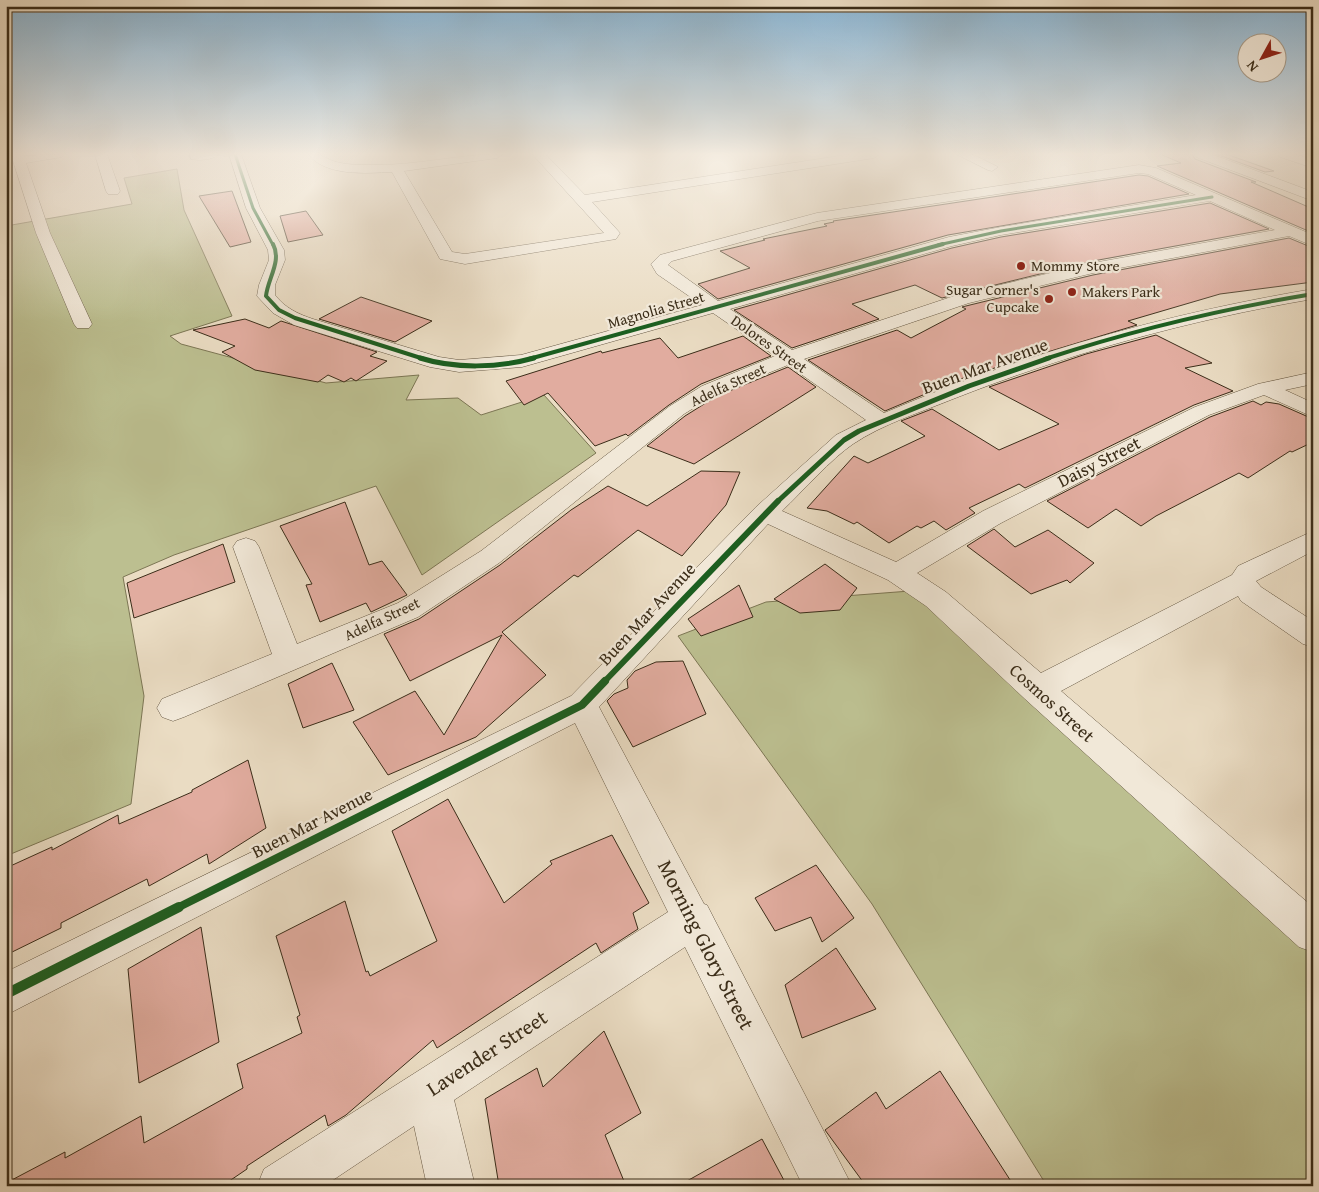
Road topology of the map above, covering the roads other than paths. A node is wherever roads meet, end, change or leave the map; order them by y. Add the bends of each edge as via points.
1 (35, 210) edge
2 (254, 210) edge
3 (420, 210) edge
4 (590, 210) edge
5 (866, 210) edge
6 (1134, 210) edge
7 (1242, 210) edge
8 (1254, 210) edge
9 (1245, 211) junction
10 (1292, 231) junction
11 (1313, 241) edge
12 (1313, 294) edge
13 (715, 306) junction
14 (83, 324) dead end
15 (788, 358) junction
16 (1313, 378) edge
17 (1265, 388) junction
18 (1313, 411) edge
19 (882, 421) junction
20 (765, 513) junction
21 (1313, 540) edge
22 (246, 547) dead end
23 (897, 572) junction
24 (1242, 582) junction
25 (1313, 636) edge
26 (289, 660) junction
27 (1036, 690) junction
28 (582, 706) junction
29 (174, 708) dead end
30 (693, 919) junction
31 (1313, 933) edge
32 (6, 994) edge
33 (429, 1091) junction
34 (282, 1186) edge
35 (451, 1186) edge
36 (828, 1186) edge

1 - 14 street
2 - 13 street, Magnolia Street via 276,250 277,260 266,296 274,308 288,317 436,363 480,366 522,361
3 - 4 street via 446,256 465,259 611,236 613,234
5 - 13 street, Dolores Street via 817,217 666,258 659,264 663,271
6 - 13 street, Magnolia Street via 949,242
7 - 9 street
8 - 9 street
9 - 10 street
10 - 11 street
10 - 15 street, Adelfa Street via 1093,268 963,299
12 - 19 street, Buen Mar Avenue via 1268,300 1111,337
13 - 15 street, Dolores Street
15 - 19 street, Dolores Street
15 - 26 street, Adelfa Street via 709,390 677,410 490,557 408,610
16 - 17 street, Daisy Street
17 - 18 street
17 - 23 street, Daisy Street via 1202,411 992,517
19 - 20 street, Buen Mar Avenue via 844,440
20 - 23 street, Cosmos Street
20 - 28 street, Buen Mar Avenue
21 - 24 street via 1247,573
22 - 26 street
23 - 27 street, Cosmos Street via 936,599
24 - 25 street via 1251,594
24 - 27 street
26 - 29 street, Adelfa Street
27 - 31 street, Cosmos Street
28 - 30 street, Morning Glory Street
28 - 32 street, Buen Mar Avenue
30 - 33 street, Lavender Street
30 - 36 street, Morning Glory Street
33 - 34 street, Lavender Street
33 - 35 street

